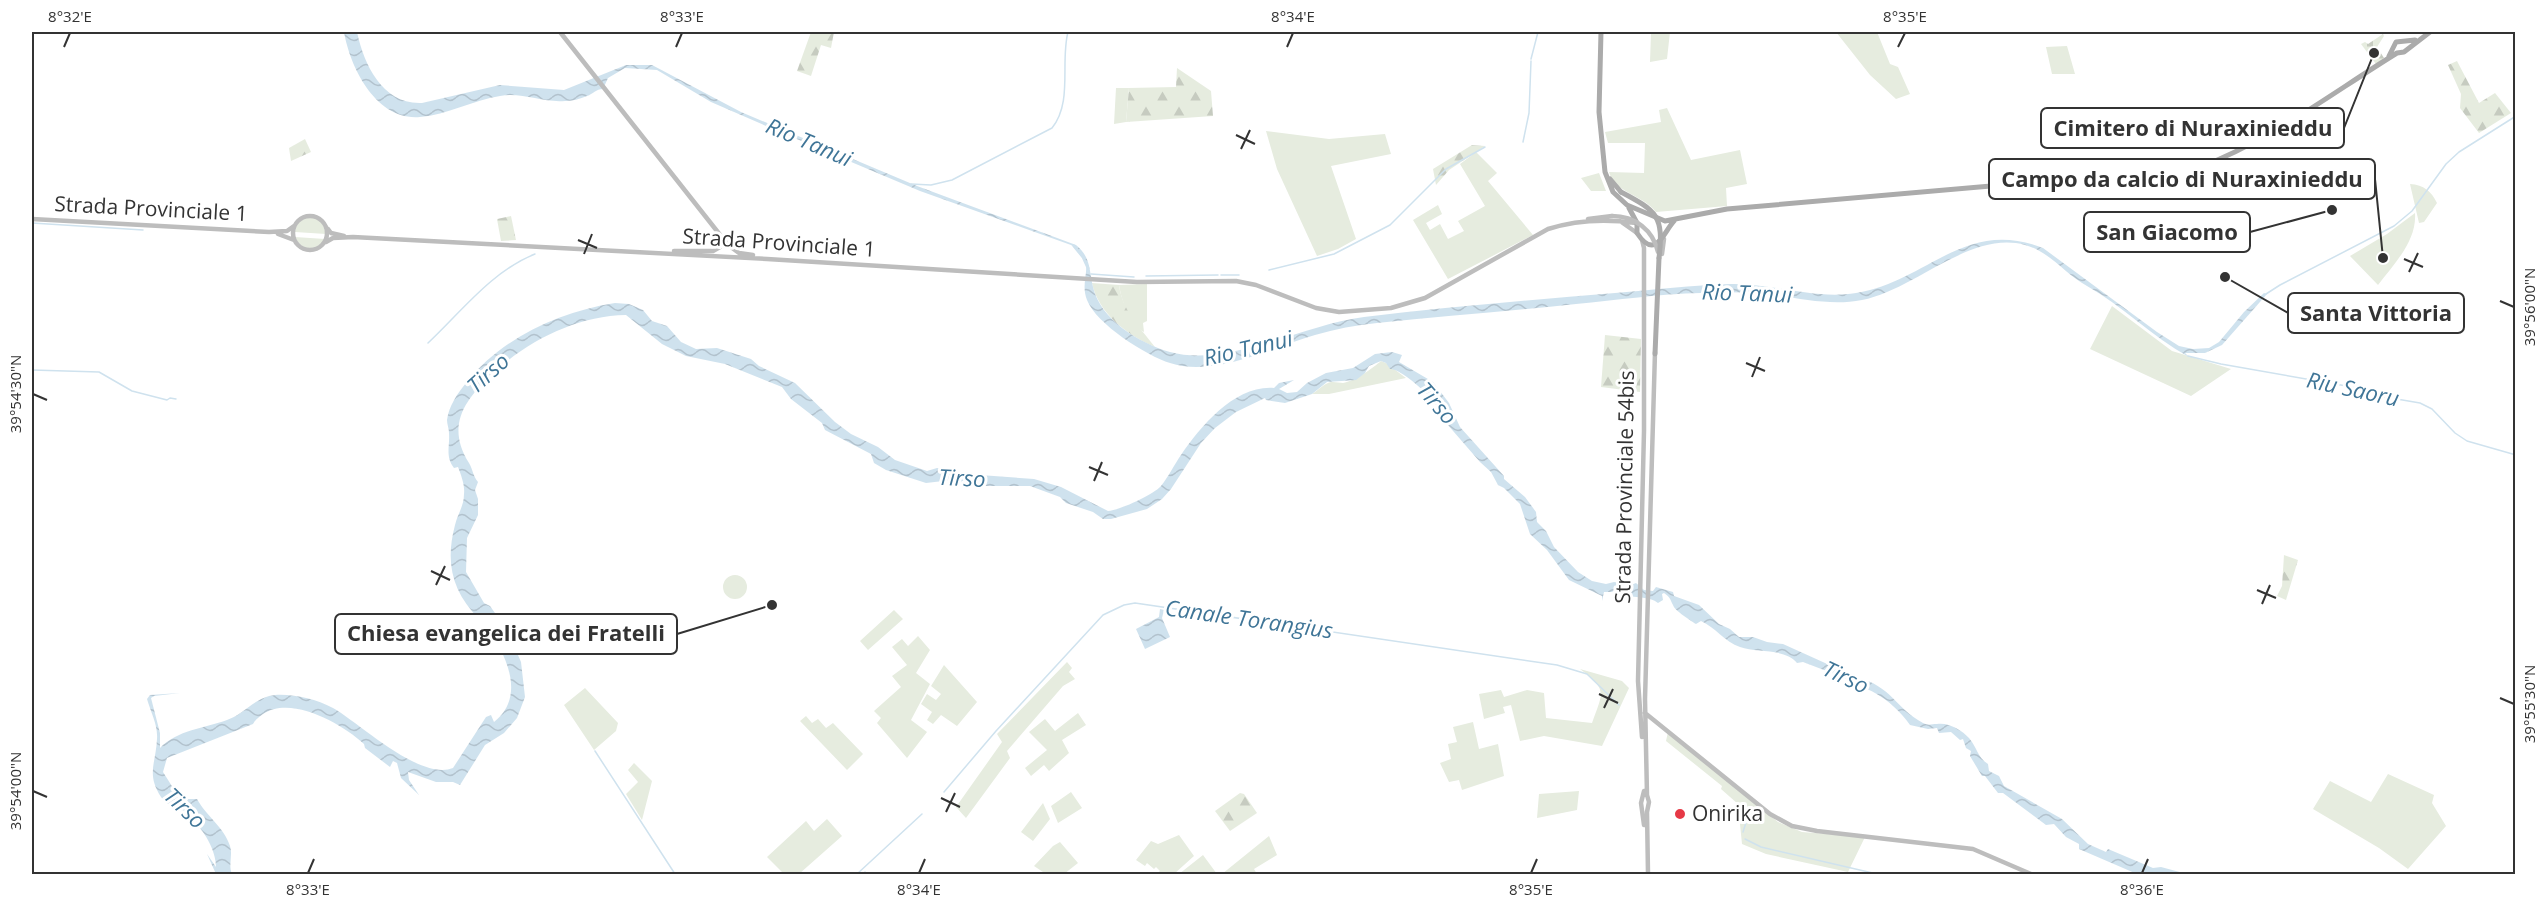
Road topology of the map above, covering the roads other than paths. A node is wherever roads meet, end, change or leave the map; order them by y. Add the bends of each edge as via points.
1 (560, 32) edge
2 (1601, 32) edge
3 (2430, 32) edge
4 (2418, 39) junction
5 (2402, 42) junction
6 (2394, 46) junction
7 (2406, 48) junction
8 (2397, 53) junction
9 (2386, 60) junction
10 (1604, 164) junction
11 (2207, 164) junction
12 (2184, 169) junction
13 (2169, 172) junction
14 (2178, 177) junction
15 (2190, 177) junction
16 (1628, 207) junction
17 (1652, 216) junction
18 (1614, 218) junction
19 (32, 219) edge
20 (1663, 220) junction
21 (1675, 220) junction
22 (1627, 221) junction
23 (1637, 223) junction
24 (294, 226) junction
25 (713, 227) junction
26 (327, 228) junction
27 (270, 232) junction
28 (1637, 234) junction
29 (1665, 236) junction
30 (353, 237) junction
31 (294, 240) junction
32 (721, 240) junction
33 (1642, 240) junction
34 (326, 242) junction
35 (728, 245) junction
36 (665, 253) junction
37 (726, 257) junction
38 (1659, 258) junction
39 (767, 259) junction
40 (1657, 308) junction
41 (1655, 354) joint
42 (1642, 699) junction
43 (1645, 713) junction
44 (1664, 727) junction
45 (1644, 734) junction
46 (1647, 874) edge
47 (2031, 874) edge

1 - 25 main road
2 - 10 main road via 1599,110
3 - 4 main road
4 - 5 main road
4 - 7 main road
5 - 6 main road
5 - 7 main road
6 - 8 main road
6 - 9 main road
7 - 8 main road
8 - 9 main road
9 - 11 main road via 2251,145
10 - 16 main road via 1610,186
10 - 38 main road, bridge via 1612,183 1645,204 1657,218 1661,234
11 - 12 main road
11 - 15 main road
12 - 13 main road
12 - 14 main road
12 - 15 main road
13 - 14 main road
13 - 21 main road via 1748,207
14 - 15 main road via 2184,181
16 - 17 main road
16 - 22 main road via 1631,216
16 - 23 main road
17 - 20 main road
17 - 23 main road
18 - 22 main road
18 - 28 main road
18 - 38 main road, bridge via 1630,219 1643,226 1653,238
18 - 39 main road, Strada Provinciale 1 via 1540,232 1425,298 1397,307 1355,311 1329,310 1246,283 1094,280
19 - 27 main road, Strada Provinciale 1
20 - 21 main road
20 - 29 main road via 1667,226
21 - 29 main road
22 - 23 main road
23 - 28 main road
24 - 26 main road via 303,217 313,216
24 - 27 main road, Strada Provinciale 1
24 - 31 main road
25 - 32 main road
25 - 35 main road
26 - 30 main road, Strada Provinciale 1 via 334,234
26 - 34 main road
27 - 31 main road, Strada Provinciale 1
28 - 33 main road
29 - 33 main road via 1654,244
29 - 40 main road
30 - 34 main road, Strada Provinciale 1
30 - 36 main road, Strada Provinciale 1
31 - 34 main road via 309,251
32 - 36 main road via 720,247 713,251
32 - 37 main road
33 - 42 main road, Strada Provinciale 54bis via 1644,448 1638,664
35 - 37 main road
35 - 39 main road via 739,253
36 - 37 main road, Strada Provinciale 1
37 - 39 main road, Strada Provinciale 1
38 - 40 main road
40 - 41 main road
41 - 42 main road
42 - 43 main road
42 - 45 main road, Strada Provinciale 54bis
43 - 44 main road
43 - 45 main road
44 - 45 main road via 1651,725
44 - 47 main road via 1770,814 1792,826 1973,849
45 - 46 main road via 1646,799 1641,803 1645,806

